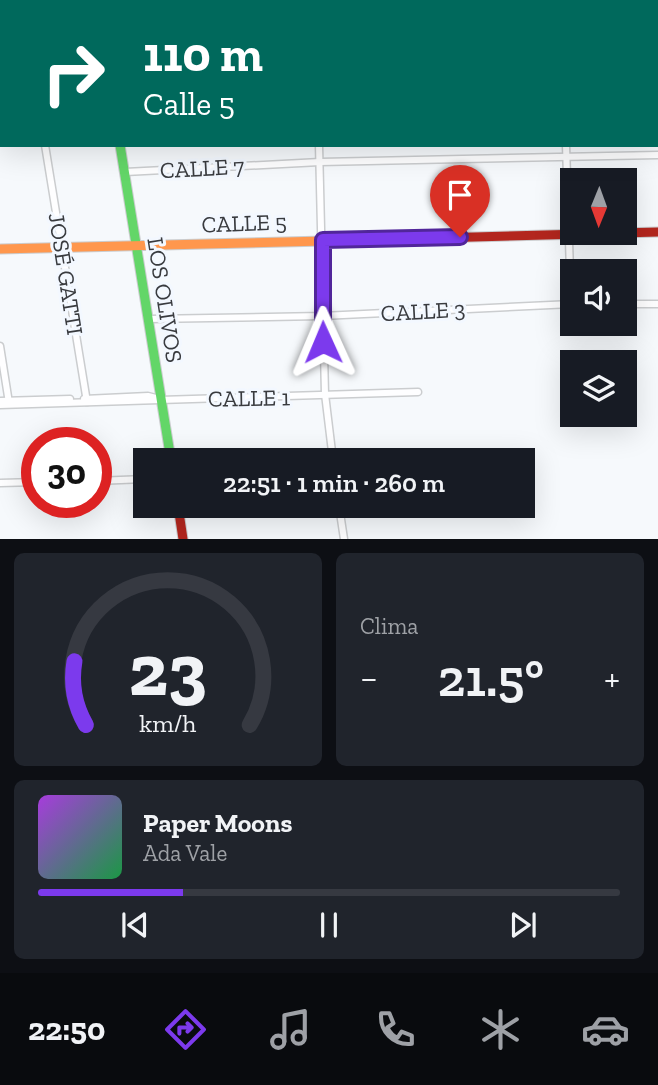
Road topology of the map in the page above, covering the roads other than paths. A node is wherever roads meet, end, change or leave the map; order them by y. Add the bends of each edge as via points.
1 (45, 147) edge
2 (120, 147) edge
3 (319, 147) edge
4 (566, 147) edge
5 (658, 155) edge
6 (566, 159) junction
7 (320, 162) junction
8 (566, 168) edge
9 (124, 172) junction
10 (637, 232) edge
11 (658, 232) edge
12 (560, 234) edge
13 (323, 240) junction
14 (137, 247) junction
15 (62, 248) junction
16 (0, 249) edge
17 (637, 304) edge
18 (658, 304) edge
19 (560, 305) edge
20 (323, 316) junction
21 (149, 319) junction
22 (0, 346) edge
23 (418, 392) dead end
24 (324, 394) junction
25 (162, 400) junction
26 (87, 401) junction
27 (0, 403) edge
28 (9, 403) junction
29 (170, 448) edge
30 (331, 448) edge
31 (133, 479) edge
32 (112, 480) edge
33 (21, 482) edge
34 (0, 483) edge
35 (180, 518) edge
36 (341, 518) edge
37 (183, 539) edge
38 (344, 539) edge

1 - 15 street, JOSÉ GATTI
2 - 9 street, LOS OLIVOS
3 - 7 street
4 - 6 street
5 - 6 street, CALLE 7
6 - 7 street, CALLE 7
6 - 8 street
7 - 9 street, CALLE 7
7 - 13 street
9 - 14 street, LOS OLIVOS
10 - 11 street, CALLE 5
12 - 13 street, CALLE 5
13 - 14 street, CALLE 5
13 - 20 street
14 - 15 street, CALLE 5
14 - 21 street, LOS OLIVOS
15 - 16 street, CALLE 5
15 - 26 street, JOSÉ GATTI
17 - 18 street
19 - 20 street, CALLE 3
20 - 21 street, CALLE 3
20 - 24 street
21 - 25 street, LOS OLIVOS
22 - 28 street
23 - 24 street, CALLE 1
24 - 25 street, CALLE 1
24 - 30 street
25 - 26 street, CALLE 1
25 - 29 street, LOS OLIVOS
26 - 28 street, CALLE 1
27 - 28 street, CALLE 1
31 - 32 street
33 - 34 street
35 - 37 street
36 - 38 street

